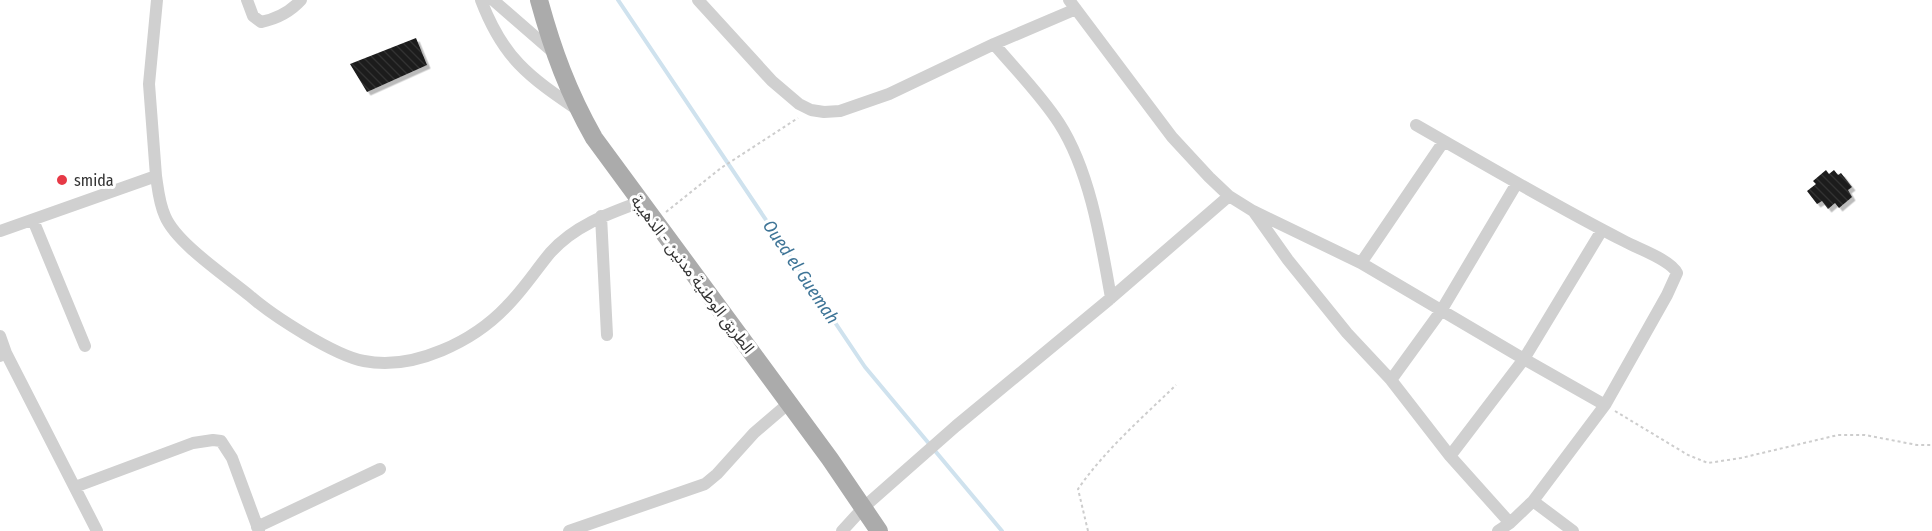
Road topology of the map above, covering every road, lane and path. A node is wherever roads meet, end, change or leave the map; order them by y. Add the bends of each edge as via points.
1 (157, 0) edge
2 (247, 0) edge
3 (301, 0) edge
4 (481, 0) edge
5 (493, 0) edge
6 (539, 0) edge
7 (698, 0) edge
8 (1072, 5) edge
9 (994, 44) junction
10 (554, 53) junction
11 (578, 110) junction
12 (811, 110) junction
13 (1416, 125) dead end
14 (1444, 141) junction
15 (156, 176) junction
16 (1517, 183) junction
17 (1229, 195) junction
18 (640, 202) junction
19 (1253, 211) junction
20 (601, 216) junction
21 (33, 220) junction
22 (656, 222) junction
23 (1602, 230) junction
24 (0, 231) edge
25 (1361, 263) junction
26 (1111, 298) junction
27 (1441, 311) junction
28 (607, 335) dead end
29 (0, 336) edge
30 (85, 346) dead end
31 (3, 355) edge
32 (1524, 359) junction
33 (1391, 380) junction
34 (1176, 385) dead end
35 (789, 403) junction
36 (1605, 405) junction
37 (1932, 445) edge
38 (1450, 456) junction
39 (380, 469) dead end
40 (75, 487) junction
41 (1533, 501) junction
42 (864, 507) junction
43 (1510, 523) junction
44 (258, 529) edge
45 (97, 531) edge
46 (569, 531) edge
47 (842, 531) edge
48 (879, 531) edge
49 (1088, 531) edge
50 (1498, 531) edge
51 (1573, 531) edge

1 - 15 street via 149,84
2 - 3 street via 253,16 261,22 284,13
4 - 11 street via 495,33 518,64 539,84
5 - 10 street
6 - 10 main road, الطريق الوطنية مدنين - الذهيبة
7 - 12 street via 772,81
8 - 9 street
8 - 17 street via 1172,137
9 - 12 street via 889,94 840,111
9 - 26 street via 1048,109 1073,148 1089,194
10 - 11 main road, الطريق الوطنية مدنين - الذهيبة
11 - 18 main road, الطريق الوطنية مدنين - الذهيبة
12 - 22 path via 714,174
13 - 14 street
14 - 16 street
14 - 25 street
15 - 20 street via 165,217 183,242 256,301 314,339 346,355 376,363 410,360 472,335 508,305 552,251
15 - 21 street
16 - 23 street
16 - 27 street
17 - 19 street
17 - 26 street
18 - 20 street
18 - 22 main road, الطريق الوطنية مدنين - الذهيبة
19 - 25 street
19 - 33 street via 1347,333
20 - 28 street
21 - 24 street
21 - 30 street
22 - 35 main road, الطريق الوطنية مدنين - الذهيبة
23 - 32 street
23 - 36 street via 1662,260 1677,273
25 - 27 street
26 - 42 street
27 - 32 street
27 - 33 street
29 - 31 street
31 - 40 street
32 - 36 street
32 - 38 street
33 - 38 street
34 - 49 path via 1116,444 1078,489
35 - 42 main road, الطريق الوطنية مدنين - الذهيبة
35 - 46 street via 705,484
36 - 37 path via 1708,463 1838,435
36 - 41 street
38 - 43 street
39 - 44 street
40 - 44 street via 193,443 221,441 232,458
40 - 45 street
41 - 43 street
41 - 51 street
42 - 47 street
42 - 48 main road, الطريق الوطنية مدنين - الذهيبة
43 - 50 street

